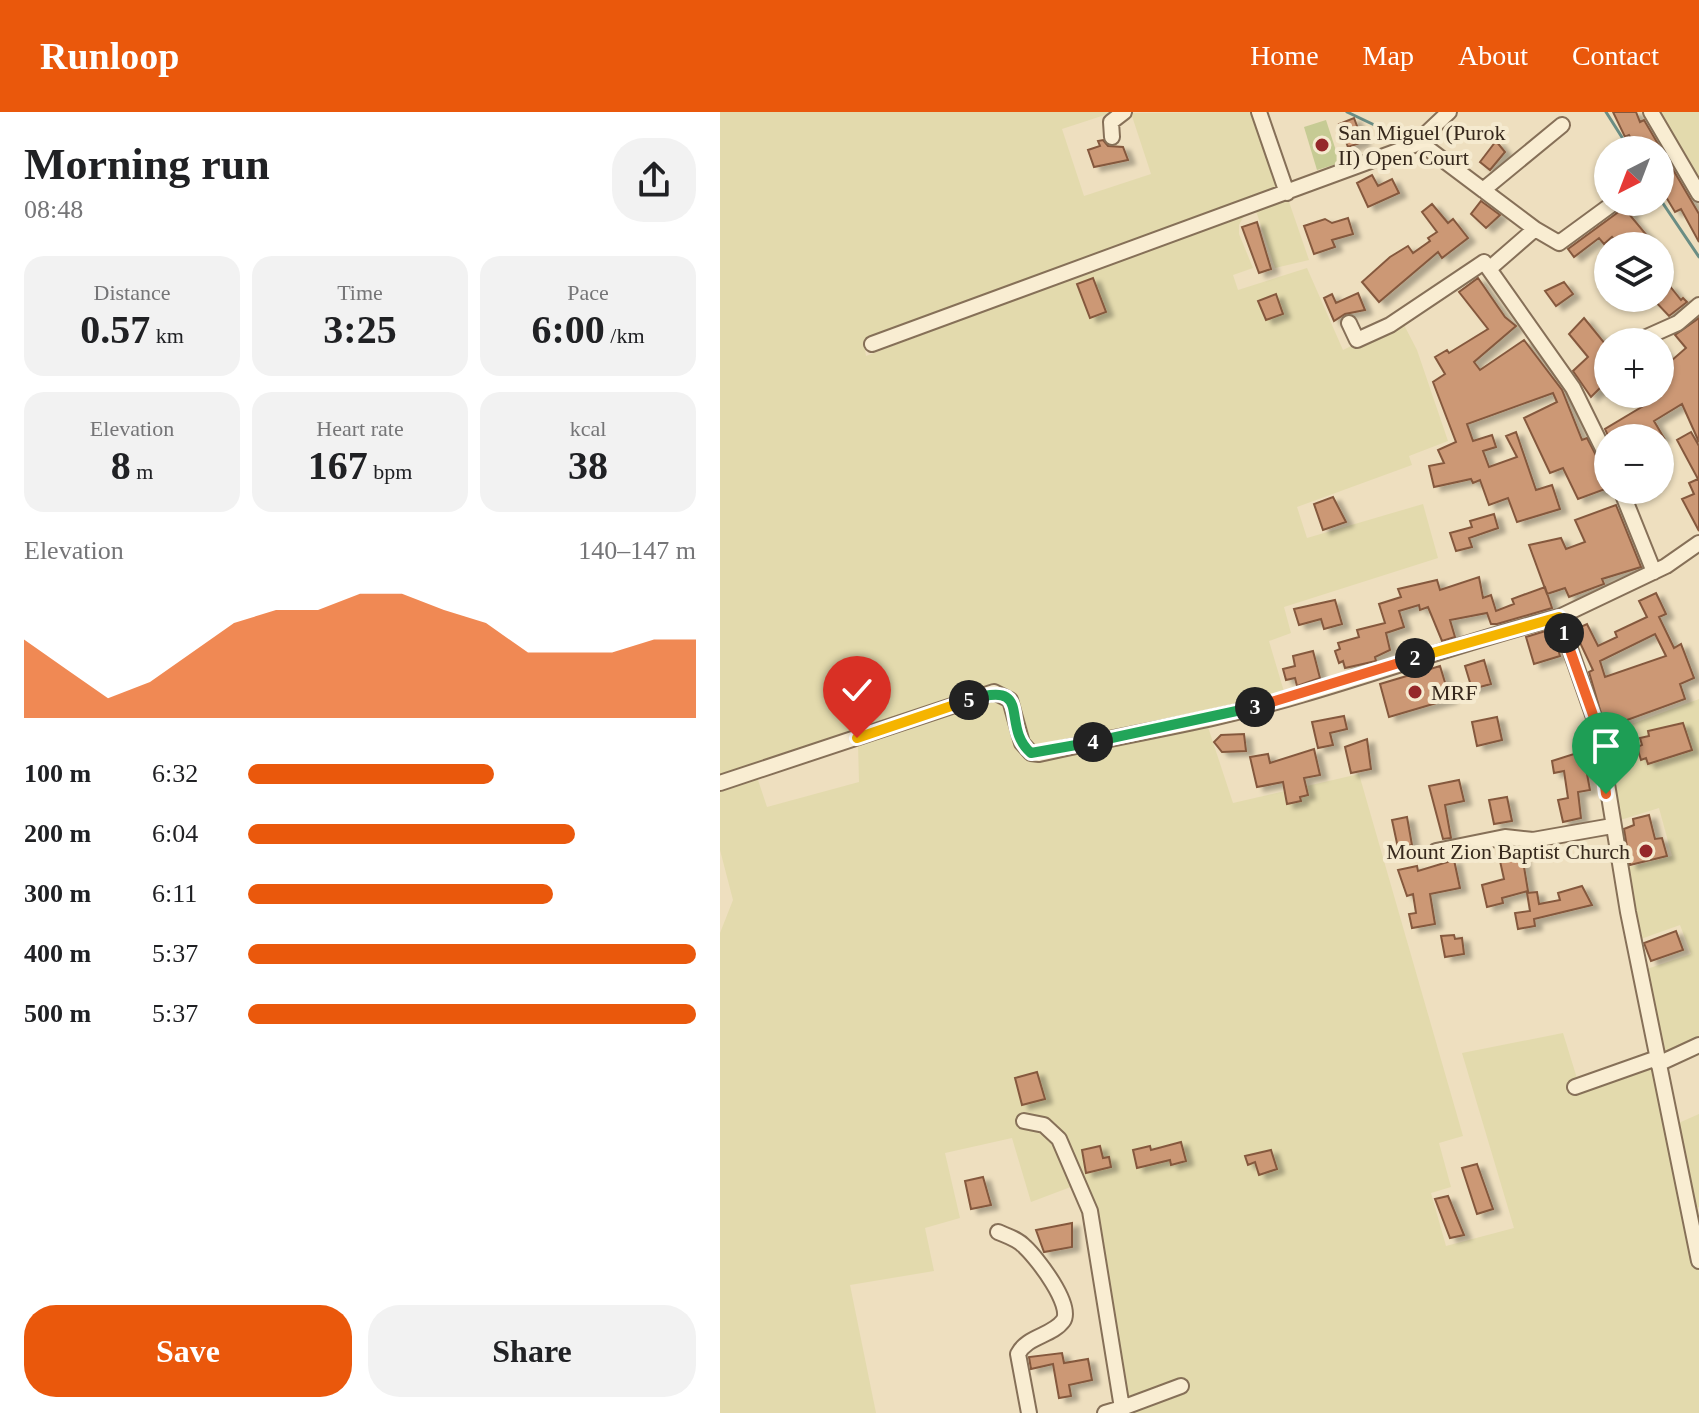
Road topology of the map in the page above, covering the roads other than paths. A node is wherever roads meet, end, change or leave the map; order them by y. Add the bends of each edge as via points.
1 (1124, 112) edge
2 (1259, 112) edge
3 (1449, 112) edge
4 (1651, 112) edge
5 (1562, 125) dead end
6 (1112, 137) dead end
7 (1418, 141) junction
8 (1483, 190) junction
9 (1287, 193) junction
10 (1699, 194) edge
11 (1596, 216) edge
12 (1535, 229) junction
13 (1489, 269) junction
14 (1699, 305) edge
15 (1349, 323) dead end
16 (1667, 328) edge
17 (872, 344) dead end
18 (1594, 431) edge
19 (1627, 504) edge
20 (1699, 543) edge
21 (1654, 572) junction
22 (1559, 617) junction
23 (720, 783) edge
24 (1612, 826) junction
25 (1436, 851) dead end
26 (1699, 1045) edge
27 (1658, 1061) junction
28 (1575, 1087) dead end
29 (1024, 1121) dead end
30 (998, 1232) dead end
31 (1699, 1261) edge
32 (1181, 1386) dead end
33 (1122, 1408) junction
34 (1029, 1413) edge
35 (1105, 1413) edge

1 - 6 street via 1111,122
2 - 9 street
3 - 7 street
4 - 10 street
5 - 8 street
7 - 8 street
7 - 9 street
8 - 12 street
9 - 17 street
11 - 12 street via 1559,243
12 - 13 street
13 - 15 street via 1484,262 1390,325 1357,340
13 - 18 street via 1573,388
14 - 16 street
19 - 21 street
20 - 21 street
21 - 22 street
22 - 23 street via 1463,642 1303,695 1039,754 1022,743 1010,700 994,692
22 - 24 street via 1598,729
24 - 25 street via 1533,840 1505,837
24 - 27 street
26 - 27 street
27 - 28 street
27 - 31 street
29 - 33 street via 1044,1125 1059,1139 1090,1211
30 - 34 street via 1025,1246 1054,1284 1065,1314 1061,1324 1018,1354
32 - 33 street
33 - 35 street

